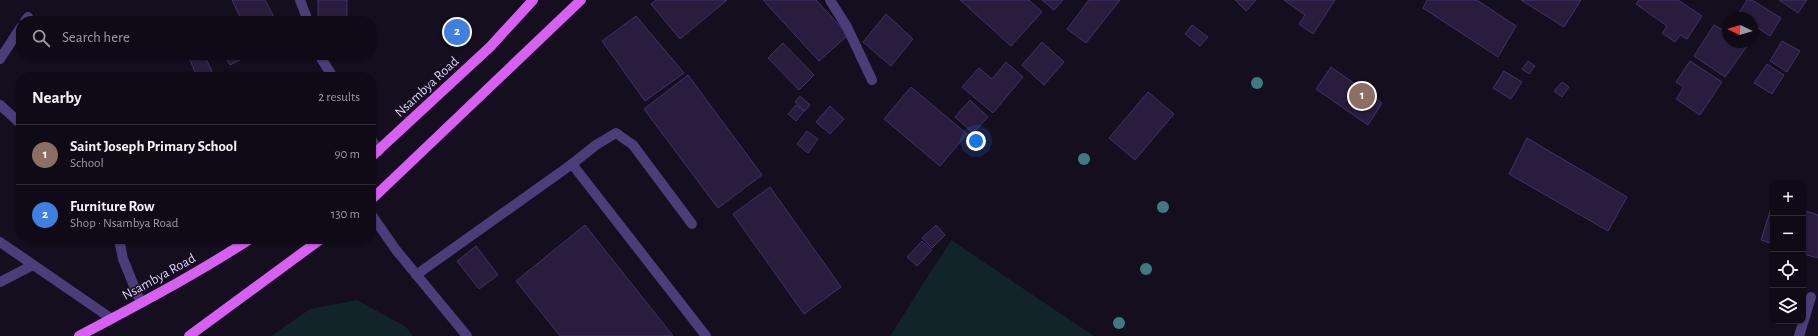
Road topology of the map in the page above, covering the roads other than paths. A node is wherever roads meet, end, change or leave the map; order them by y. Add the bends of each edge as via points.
1 (300, 0) edge
2 (533, 0) edge
3 (581, 0) edge
4 (830, 0) edge
5 (306, 16) edge
6 (16, 35) edge
7 (0, 59) edge
8 (322, 60) edge
9 (330, 72) edge
10 (872, 80) dead end
11 (0, 105) edge
12 (16, 119) edge
13 (376, 153) edge
14 (572, 164) junction
15 (376, 195) edge
16 (376, 221) edge
17 (692, 224) dead end
18 (0, 242) edge
19 (120, 244) edge
20 (242, 244) edge
21 (314, 244) edge
22 (33, 265) junction
23 (416, 275) junction
24 (0, 282) edge
25 (1811, 297) dead end
26 (141, 303) junction
27 (112, 319) junction
28 (79, 336) edge
29 (189, 336) edge
30 (467, 336) edge
31 (706, 336) edge
32 (1799, 336) edge

1 - 5 street
2 - 13 main road, Nsambya Road via 490,47
3 - 15 main road
4 - 10 street via 847,27
6 - 7 street
8 - 9 street
11 - 12 street
14 - 17 street via 616,133 633,145
14 - 23 street
14 - 31 street
16 - 23 street
18 - 22 street
19 - 26 street via 123,259
20 - 26 main road, Nsambya Road
21 - 29 main road
22 - 24 street
22 - 27 street
23 - 30 street
25 - 32 street
26 - 27 main road, Nsambya Road
27 - 28 main road, Nsambya Road

